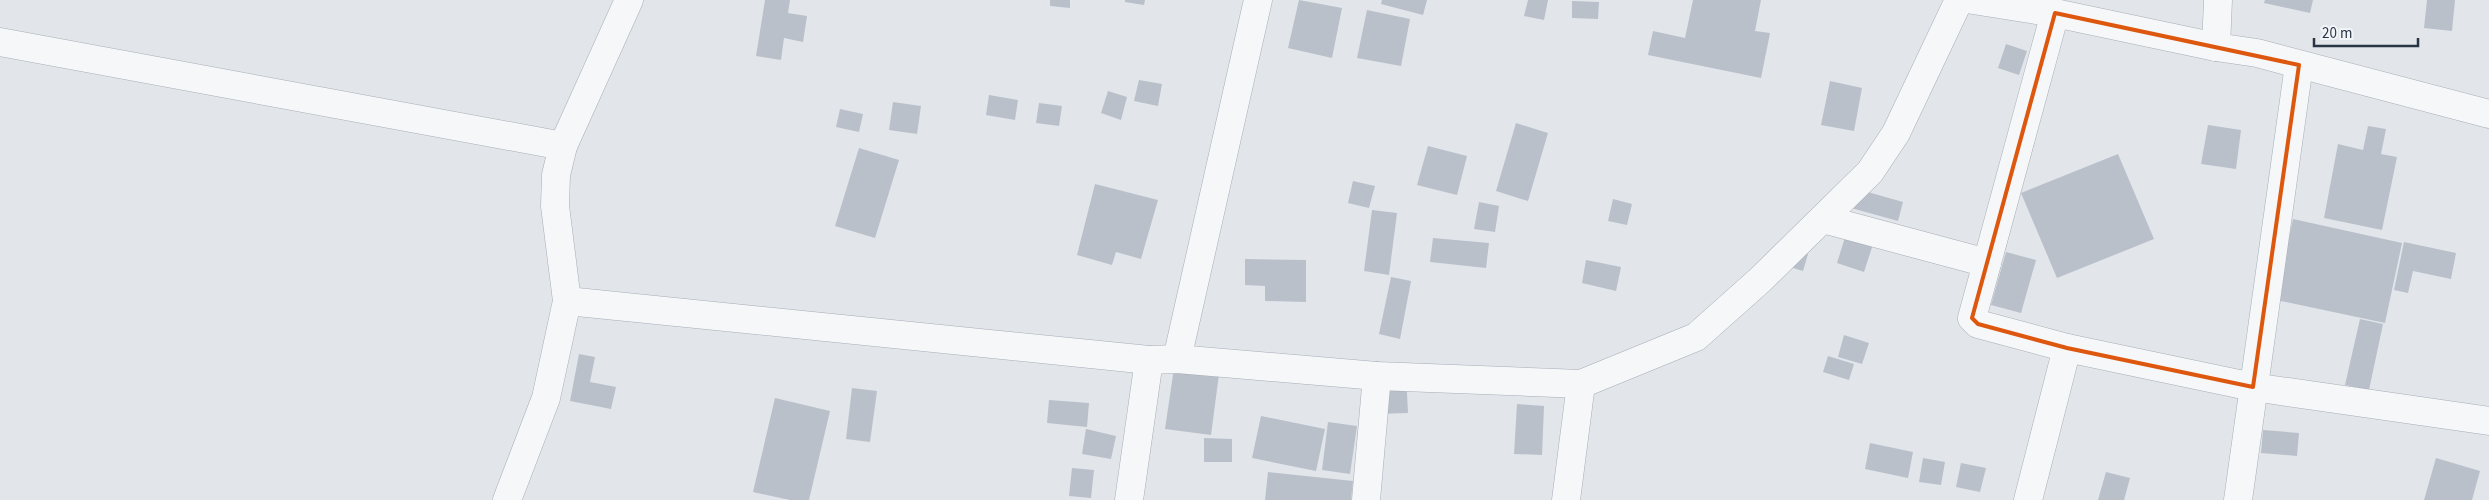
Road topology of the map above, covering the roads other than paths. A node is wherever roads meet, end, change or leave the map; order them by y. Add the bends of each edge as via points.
1 (629, 0) edge
2 (1258, 0) edge
3 (1958, 0) edge
4 (1973, 0) edge
5 (2218, 0) edge
6 (2055, 13) junction
7 (0, 42) edge
8 (2216, 47) junction
9 (2299, 65) junction
10 (2489, 114) edge
11 (563, 146) junction
12 (1823, 219) junction
13 (1987, 263) junction
14 (567, 301) junction
15 (2067, 348) junction
16 (1177, 359) junction
17 (1149, 360) junction
18 (1376, 376) junction
19 (1581, 384) junction
20 (2253, 387) junction
21 (2489, 421) edge
22 (507, 500) edge
23 (1129, 500) edge
24 (1366, 500) edge
25 (1566, 500) edge
26 (2028, 500) edge
27 (2238, 500) edge

1 - 11 street
2 - 16 street
3 - 12 street via 1896,133 1870,172
4 - 6 street
5 - 8 street
6 - 8 street
6 - 13 street
7 - 11 street
8 - 9 street via 2256,53
9 - 10 street
9 - 20 street
11 - 14 street via 556,175 555,206
12 - 13 street
12 - 19 street via 1696,338
13 - 15 street via 1972,318 1978,324
14 - 17 street
14 - 22 street via 546,398
15 - 20 street
15 - 26 street
16 - 17 street
16 - 18 street
17 - 23 street
18 - 19 street
18 - 24 street
19 - 25 street
20 - 21 street
20 - 27 street

